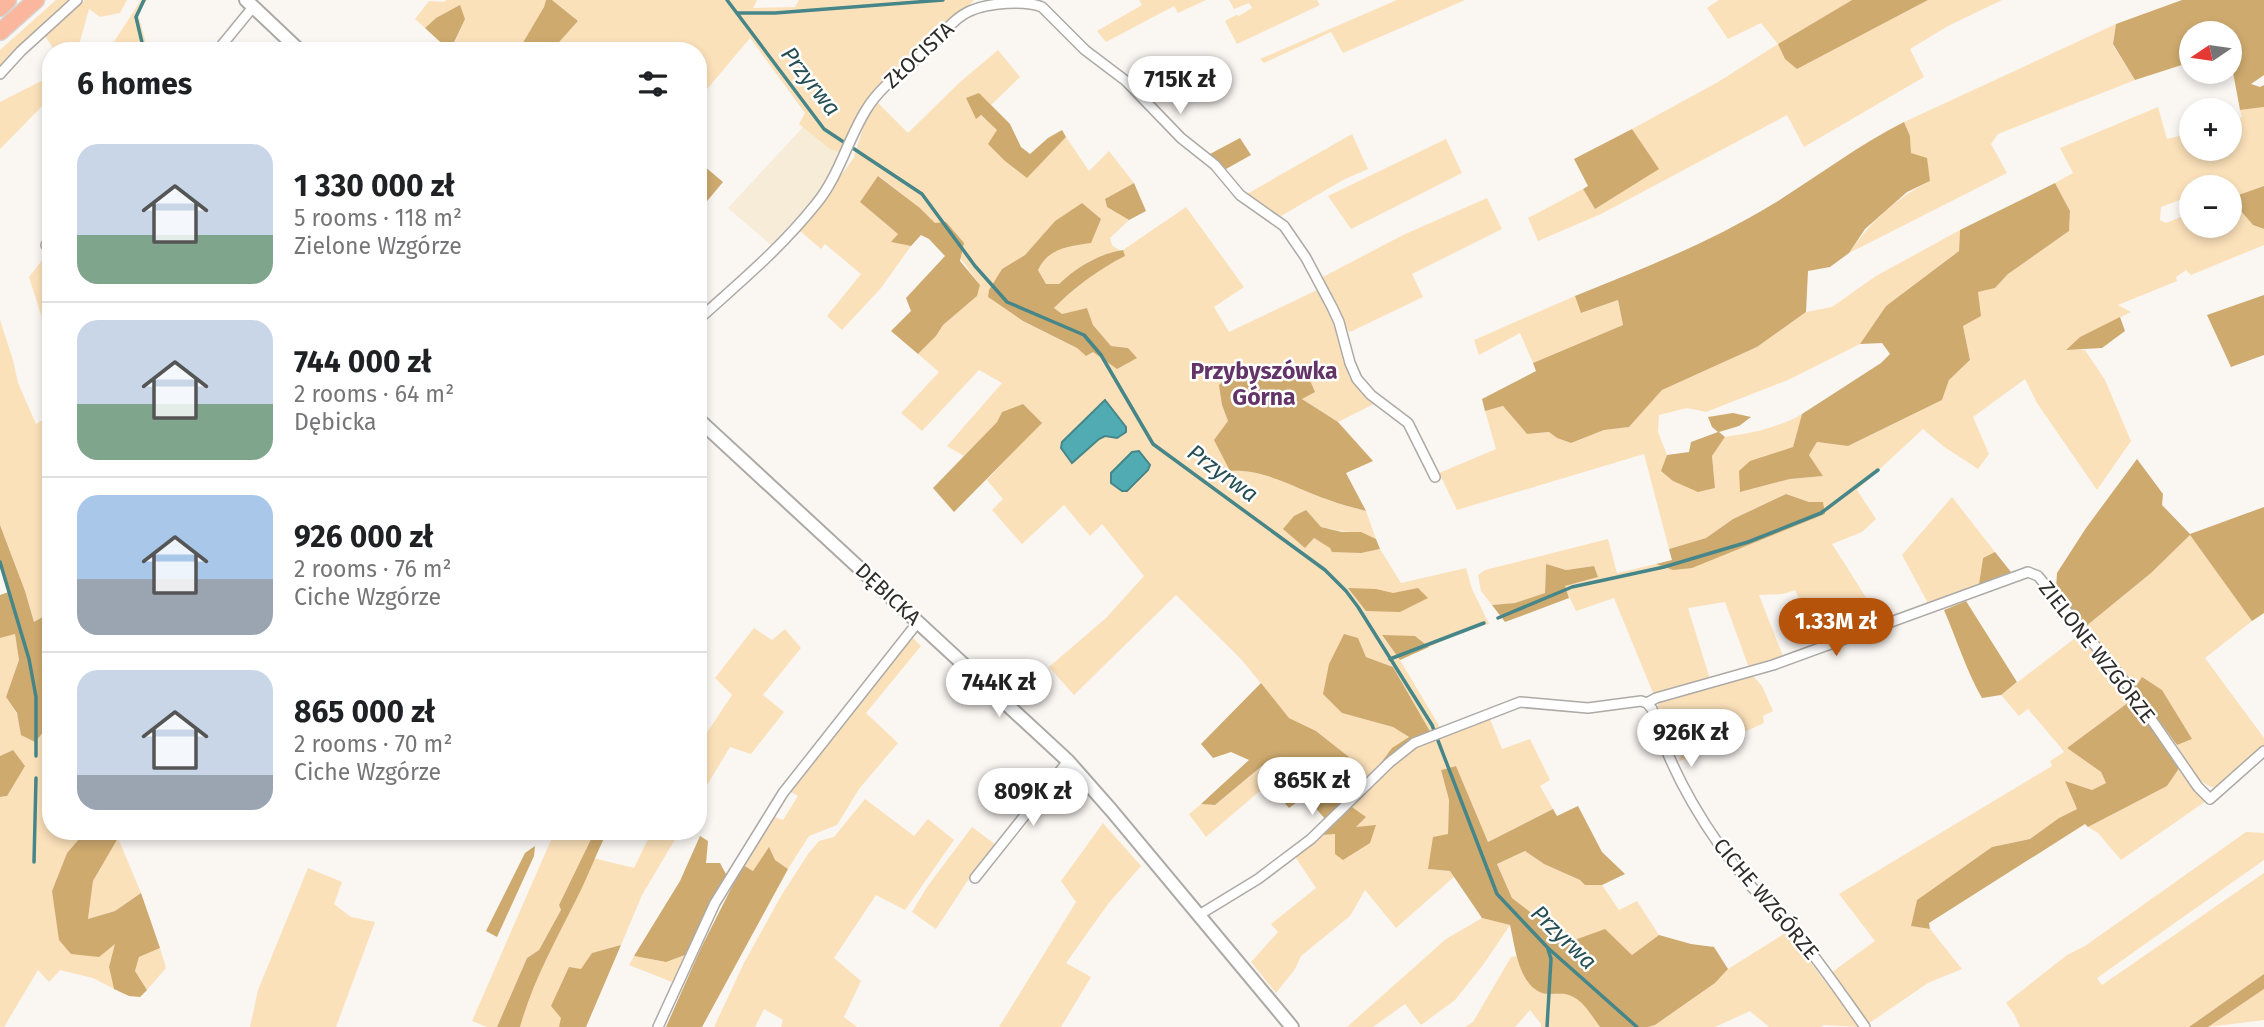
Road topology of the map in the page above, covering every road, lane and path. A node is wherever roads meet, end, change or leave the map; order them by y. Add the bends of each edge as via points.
1 (8, 0) edge
2 (36, 0) edge
3 (78, 0) edge
4 (979, 0) edge
5 (1036, 2) edge
6 (249, 4) edge
7 (0, 8) edge
8 (971, 10) junction
9 (0, 33) edge
10 (223, 42) edge
11 (290, 42) edge
12 (0, 74) edge
13 (707, 312) edge
14 (707, 427) edge
15 (1435, 477) dead end
16 (918, 622) junction
17 (1647, 703) junction
18 (2264, 751) edge
19 (1068, 761) junction
20 (975, 878) dead end
21 (1199, 915) junction
22 (658, 1027) edge
23 (1292, 1027) edge
24 (1865, 1027) edge

1 - 7 highway
2 - 9 highway
3 - 12 street
4 - 8 street
5 - 8 street, ZŁOCISTA
5 - 15 street, ZŁOCISTA via 1216,165 1240,195 1284,226 1332,307 1357,379 1408,423
6 - 10 street
6 - 11 street
8 - 13 street, ZŁOCISTA via 875,97 831,183 800,224
14 - 16 street, DĘBICKA
16 - 19 street, DĘBICKA
16 - 22 street via 783,793 715,903
17 - 18 street, ZIELONE WZGÓRZE via 1773,665 2028,572 2038,576 2129,687 2210,799
17 - 21 street via 1588,708 1520,702 1430,737 1403,750 1285,859
17 - 24 street, CICHE WZGÓRZE via 1677,773 1715,838 1751,887 1823,967
19 - 20 street
19 - 21 street, DĘBICKA
21 - 23 street, DĘBICKA

